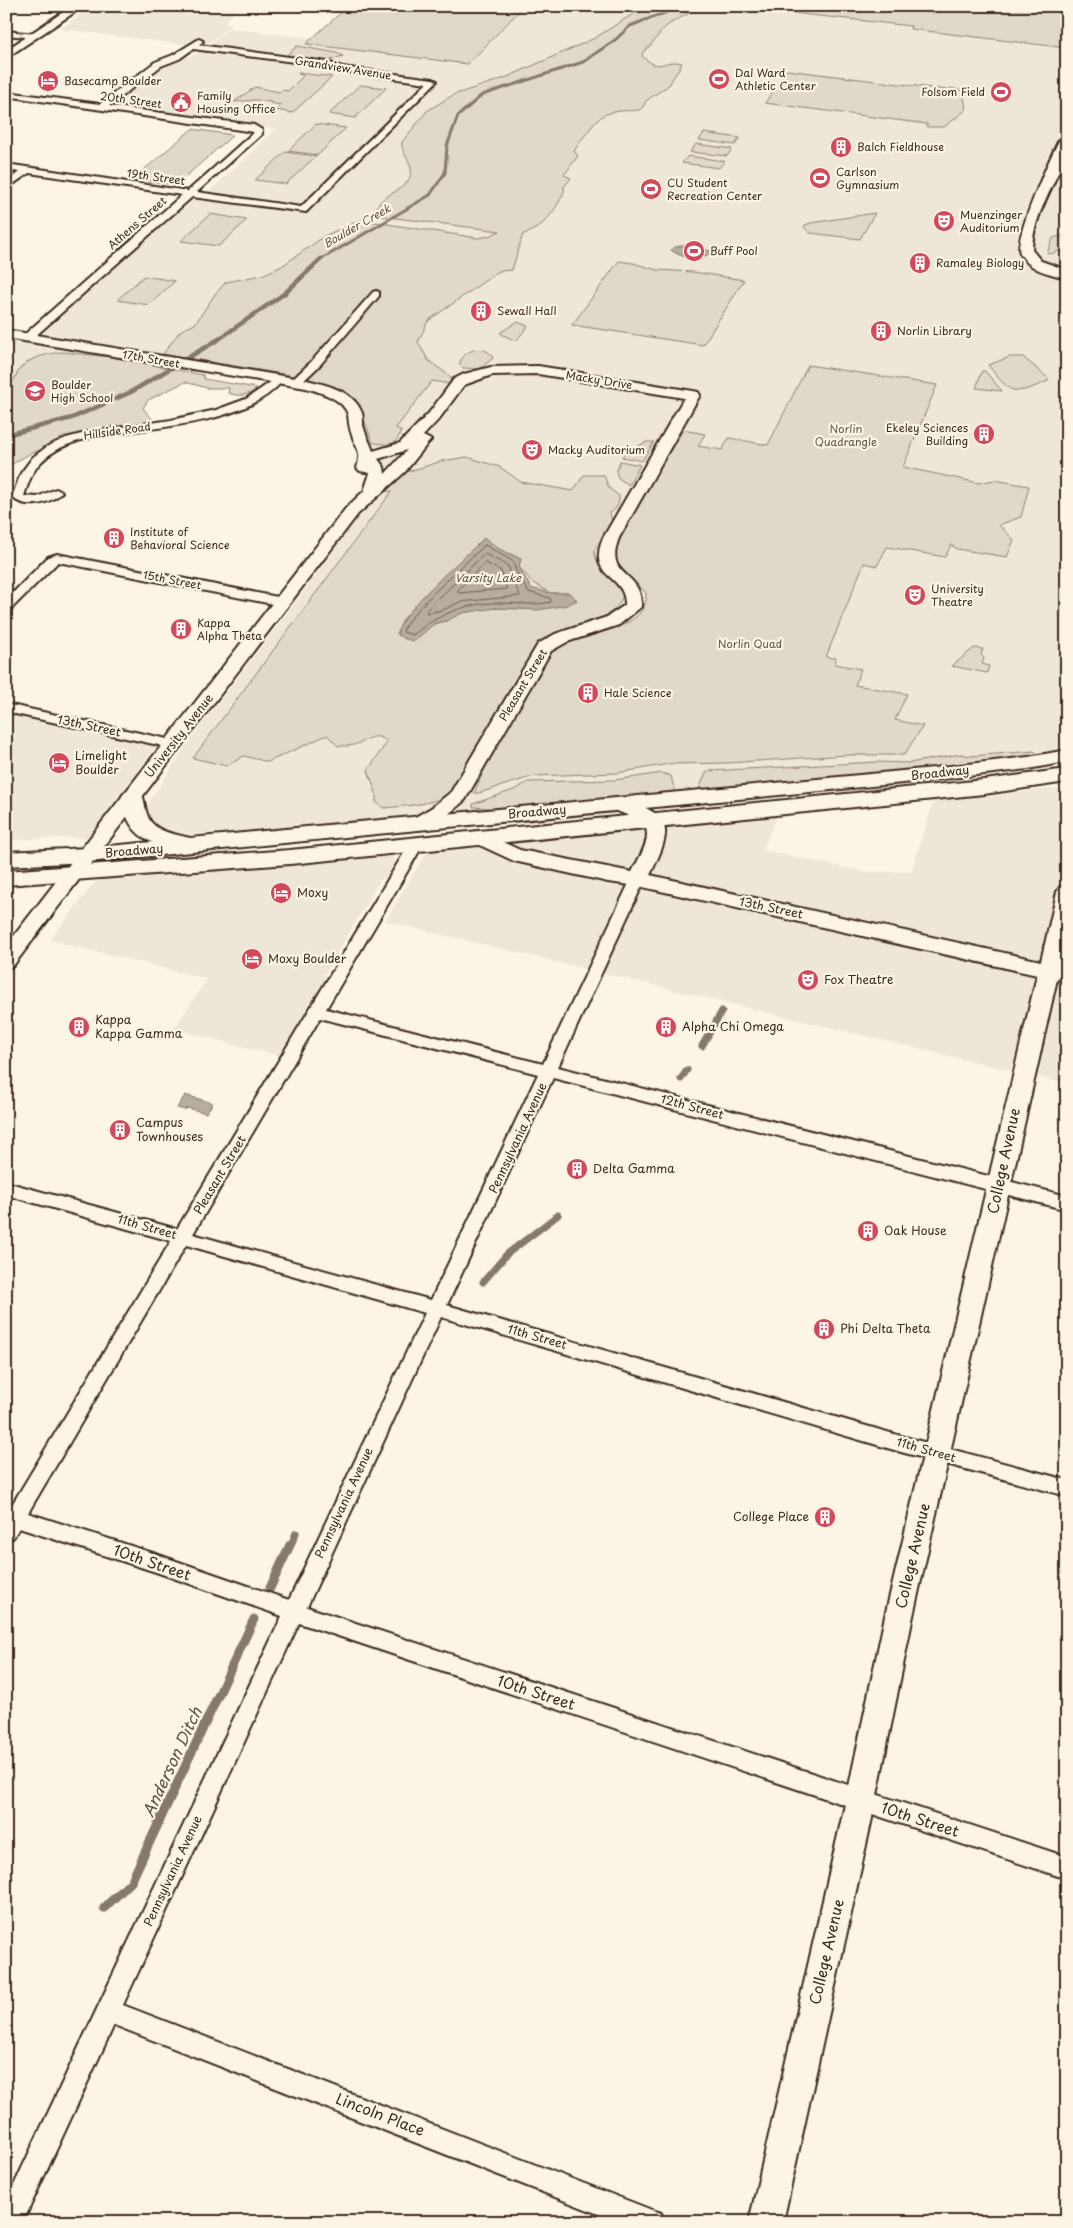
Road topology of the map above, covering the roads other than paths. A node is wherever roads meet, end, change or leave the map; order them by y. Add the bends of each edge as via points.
1 (79, 6) edge
2 (6, 33) edge
3 (34, 36) junction
4 (204, 37) dead end
5 (191, 46) junction
6 (6, 55) edge
7 (6, 94) edge
8 (102, 107) junction
9 (254, 128) joint
10 (1067, 136) edge
11 (6, 167) edge
12 (27, 170) junction
13 (6, 186) edge
14 (190, 193) junction
15 (303, 210) joint
16 (1067, 274) edge
17 (376, 294) dead end
18 (6, 334) edge
19 (28, 337) junction
20 (278, 380) junction
21 (295, 383) junction
22 (693, 395) joint
23 (434, 416) junction
24 (413, 453) junction
25 (368, 457) junction
26 (56, 492) dead end
27 (367, 499) junction
28 (352, 511) junction
29 (283, 602) junction
30 (6, 607) edge
31 (6, 708) edge
32 (172, 744) junction
33 (1067, 756) edge
34 (1065, 776) edge
35 (133, 796) junction
36 (619, 805) junction
37 (654, 820) junction
38 (417, 834) junction
39 (478, 838) junction
40 (194, 846) junction
41 (88, 855) junction
42 (6, 860) edge
43 (73, 874) junction
44 (6, 878) edge
45 (638, 879) junction
46 (1067, 892) edge
47 (6, 961) edge
48 (1057, 972) edge
49 (317, 1012) junction
50 (550, 1070) junction
51 (998, 1186) junction
52 (6, 1188) edge
53 (1067, 1203) edge
54 (182, 1237) junction
55 (438, 1309) junction
56 (936, 1454) junction
57 (1067, 1488) edge
58 (9, 1521) edge
59 (294, 1612) junction
60 (861, 1800) junction
61 (1067, 1868) edge
62 (108, 2011) junction
63 (10, 2222) edge
64 (652, 2222) edge
65 (766, 2222) edge

1 - 3 street
2 - 3 street
3 - 6 street
4 - 5 street
5 - 8 street via 158,64
5 - 15 street, Grandview Avenue via 432,81
7 - 8 street, 20th Street
8 - 9 street, 20th Street
9 - 14 street, Athens Street via 259,132
10 - 16 street via 1028,229 1025,251 1045,267
11 - 12 street, 19th Street
12 - 13 street
12 - 14 street, 19th Street
14 - 15 street, 19th Street
14 - 19 street, Athens Street
17 - 21 street
18 - 19 street, 17th Street
19 - 20 street, 17th Street
20 - 21 street, 17th Street
20 - 26 street, Hillside Road via 258,397 230,409 157,425 76,437 56,446 37,459 21,485 18,498 33,502
21 - 25 street, 17th Street via 335,401 355,423
22 - 23 street, Macky Drive via 538,370 504,370 459,382
22 - 38 street, Pleasant Street via 605,553 605,562 633,593 633,607 613,621 561,638 544,648 458,796
23 - 24 street via 429,432
23 - 25 street via 405,446
24 - 25 street via 383,460
24 - 27 street
25 - 27 street, University Avenue via 375,463 377,476
25 - 28 street, University Avenue
27 - 28 street, University Avenue
28 - 29 street, University Avenue
29 - 30 street, 15th Street via 61,559 52,560
29 - 32 street, University Avenue
31 - 32 street, 13th Street
32 - 35 street, University Avenue
33 - 36 main road, Broadway via 934,774
34 - 37 main road, Broadway
35 - 40 main road via 134,812 146,830 164,839
35 - 41 street, University Avenue
36 - 37 street via 635,809
36 - 38 main road, Broadway via 464,819
37 - 39 main road, Broadway
37 - 45 street, Pennsylvania Avenue via 655,842
38 - 39 main road, Broadway
38 - 40 main road, Broadway
38 - 43 main road, Broadway via 290,857
38 - 49 street, Pleasant Street
39 - 45 street, 13th Street via 514,855
40 - 41 main road, Broadway
41 - 42 main road, Broadway
41 - 43 street, University Avenue
43 - 44 main road, Broadway
43 - 47 street, University Avenue
45 - 48 street, 13th Street
45 - 50 street, Pennsylvania Avenue
46 - 48 street, College Avenue
48 - 51 street, College Avenue
49 - 50 street, 12th Street
49 - 54 street, Pleasant Street
50 - 51 street, 12th Street
50 - 55 street, Pennsylvania Avenue
51 - 53 street, 12th Street
51 - 56 street, College Avenue
52 - 54 street, 11th Street
54 - 55 street, 11th Street
54 - 58 street, Pleasant Street
55 - 56 street, 11th Street
55 - 59 street, Pennsylvania Avenue
56 - 57 street, 11th Street
56 - 60 street, College Avenue
58 - 59 street, 10th Street via 156,1563
59 - 60 street, 10th Street
59 - 62 street, Pennsylvania Avenue
60 - 61 street, 10th Street
60 - 65 street, College Avenue
62 - 63 street, Pennsylvania Avenue
62 - 64 street, Lincoln Place

